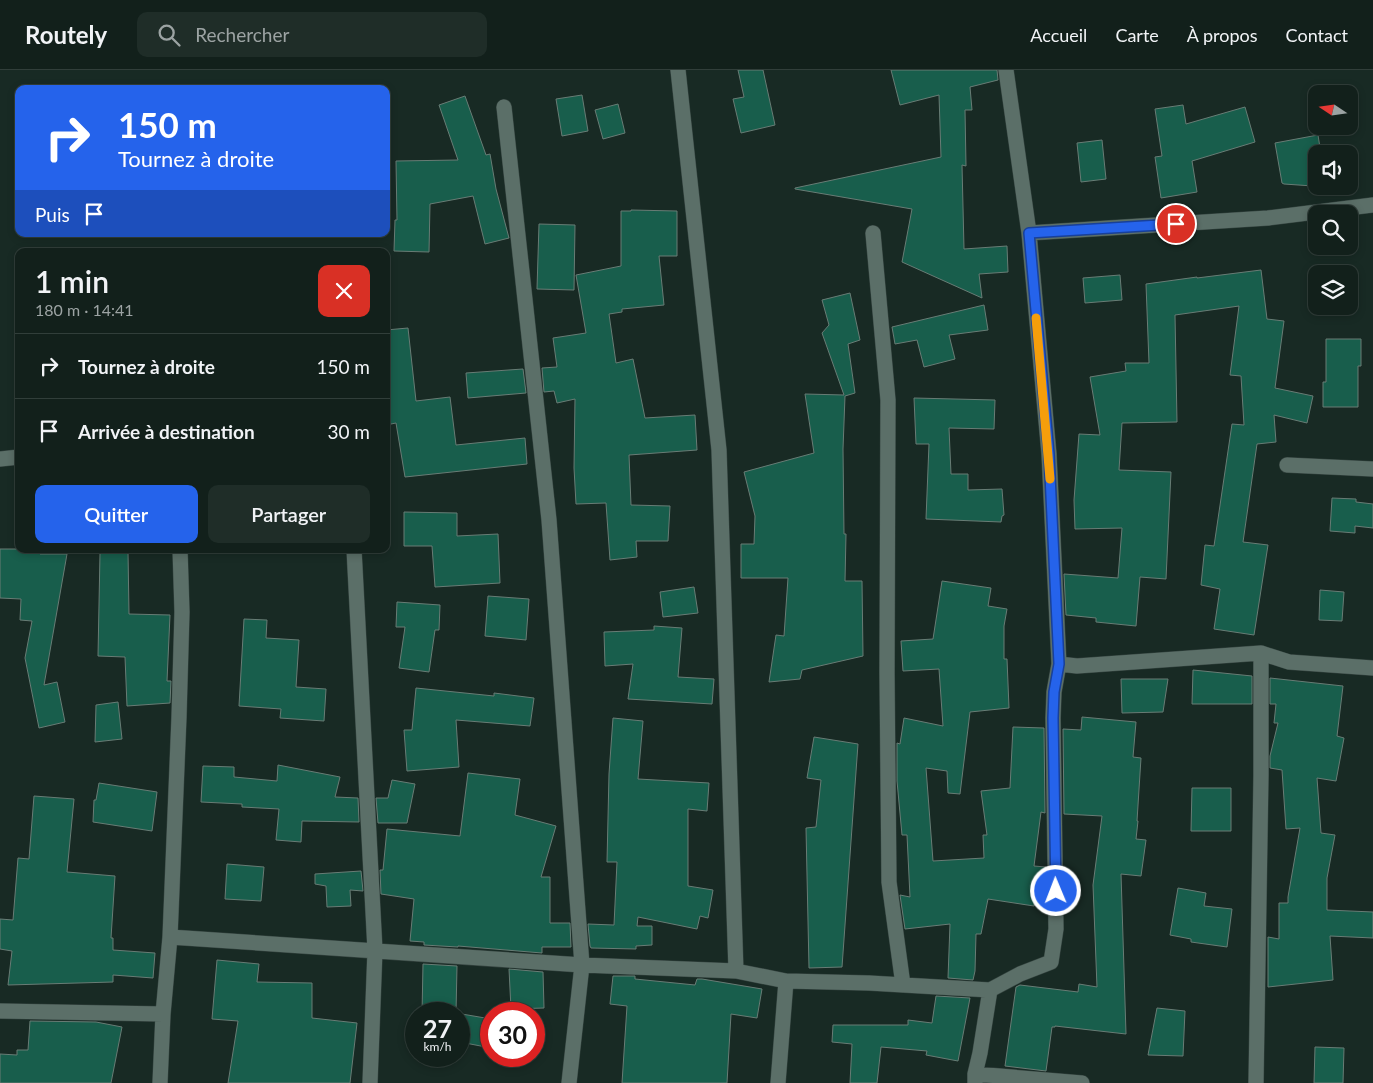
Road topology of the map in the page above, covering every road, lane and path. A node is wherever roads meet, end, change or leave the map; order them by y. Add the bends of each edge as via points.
1 (678, 70) edge
2 (1006, 70) edge
3 (504, 107) dead end
4 (1373, 205) edge
5 (873, 233) dead end
6 (1029, 233) junction
7 (15, 457) edge
8 (0, 459) edge
9 (1287, 465) dead end
10 (1373, 469) edge
11 (180, 553) edge
12 (354, 553) edge
13 (1261, 653) junction
14 (1059, 664) junction
15 (1373, 668) edge
16 (170, 937) junction
17 (375, 950) junction
18 (582, 965) junction
19 (736, 971) junction
20 (786, 981) junction
21 (903, 985) junction
22 (990, 990) junction
23 (0, 1012) edge
24 (163, 1014) junction
25 (975, 1078) edge
26 (160, 1083) edge
27 (370, 1083) edge
28 (569, 1083) edge
29 (778, 1083) edge
30 (1082, 1083) edge
31 (1256, 1083) edge

1 - 19 street via 719,450
2 - 6 street
3 - 18 street via 549,520
4 - 6 street via 1268,218
5 - 21 street via 888,400 889,882
6 - 14 street via 1049,454
7 - 8 street
9 - 10 street
11 - 16 street via 182,631
12 - 17 street
13 - 14 street via 1077,666
13 - 15 street via 1290,662
13 - 31 street
14 - 22 street via 1053,718 1056,930 1051,962
16 - 17 street
16 - 24 street
17 - 18 street
17 - 27 street
18 - 19 street
18 - 28 street
19 - 20 street
20 - 21 street
20 - 29 street
21 - 22 street
22 - 25 street
23 - 24 street
24 - 26 street
25 - 30 street

